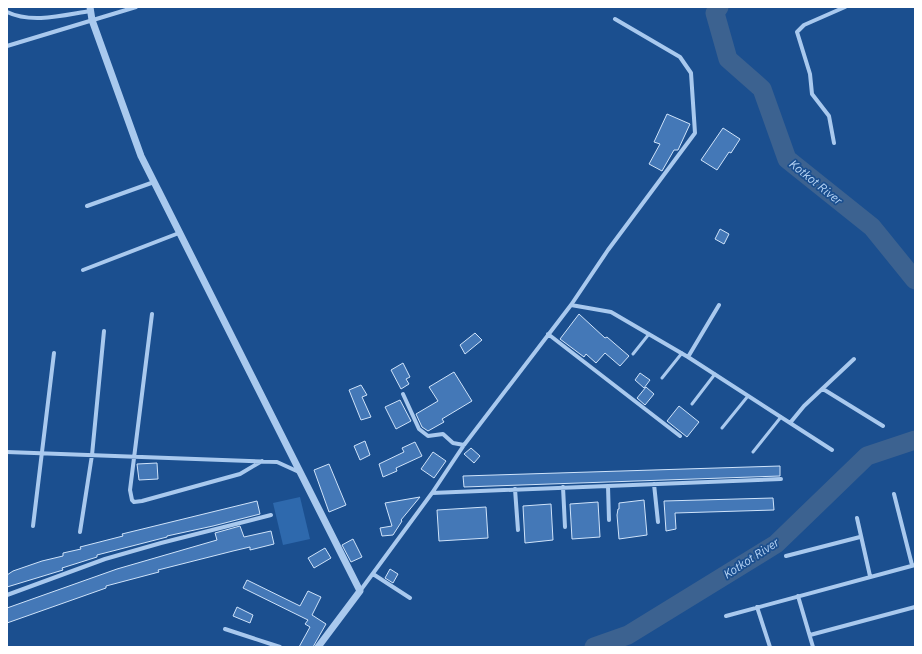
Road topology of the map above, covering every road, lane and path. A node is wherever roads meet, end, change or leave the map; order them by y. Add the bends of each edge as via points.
1 (136, 7) edge
2 (845, 7) edge
3 (90, 9) edge
4 (7, 12) edge
5 (615, 19) dead end
6 (92, 20) junction
7 (7, 46) edge
8 (834, 143) dead end
9 (154, 182) junction
10 (87, 206) dead end
11 (179, 233) junction
12 (83, 270) dead end
13 (571, 305) junction
14 (719, 305) dead end
15 (152, 314) dead end
16 (104, 331) dead end
17 (548, 334) junction
18 (649, 334) junction
19 (54, 353) dead end
20 (682, 353) junction
21 (633, 354) dead end
22 (688, 357) junction
23 (854, 359) dead end
24 (715, 374) junction
25 (662, 378) dead end
26 (823, 389) junction
27 (403, 394) dead end
28 (748, 396) junction
29 (692, 404) dead end
30 (781, 417) junction
31 (790, 423) junction
32 (883, 426) dead end
33 (722, 428) dead end
34 (680, 436) dead end
35 (464, 445) junction
36 (832, 450) dead end
37 (7, 452) edge
38 (753, 452) dead end
39 (40, 453) junction
40 (92, 455) junction
41 (134, 456) junction
42 (262, 461) junction
43 (299, 472) junction
44 (781, 479) dead end
45 (654, 484) junction
46 (608, 486) junction
47 (563, 487) junction
48 (515, 489) junction
49 (432, 493) junction
50 (894, 494) dead end
51 (271, 515) dead end
52 (857, 518) dead end
53 (609, 520) dead end
54 (658, 522) dead end
55 (33, 526) dead end
56 (565, 527) dead end
57 (518, 530) dead end
58 (80, 532) dead end
59 (860, 537) junction
60 (786, 556) dead end
61 (914, 565) edge
62 (373, 574) junction
63 (870, 576) junction
64 (360, 592) junction
65 (7, 595) edge
66 (798, 596) junction
67 (410, 598) dead end
68 (915, 606) edge
69 (757, 607) junction
70 (726, 616) dead end
71 (224, 629) dead end
72 (810, 635) junction
73 (280, 647) edge
74 (318, 647) edge
75 (770, 647) edge
76 (813, 647) edge

1 - 6 street
2 - 8 street via 804,25 797,32 810,74 812,94 829,116
3 - 4 street via 33,18 15,16
3 - 6 street
5 - 13 street via 680,57 691,73 695,133 608,250
6 - 7 street
6 - 9 street via 141,156
9 - 10 street
9 - 11 street
11 - 12 street
11 - 43 street
13 - 17 street
13 - 18 street via 611,312
14 - 22 street
15 - 41 street
16 - 40 street
17 - 34 street
17 - 35 street
18 - 20 street
18 - 21 lane
19 - 39 street
20 - 22 street
20 - 25 lane
22 - 24 street
23 - 26 street
24 - 28 street
24 - 29 lane
26 - 31 street
26 - 32 street
27 - 35 street via 419,429 428,436 443,434 453,443
28 - 30 street
28 - 33 lane
30 - 31 street
30 - 38 lane
31 - 36 street
35 - 49 street
37 - 39 street
39 - 40 street
39 - 55 street
40 - 41 street
40 - 58 street
41 - 42 street
41 - 42 street via 130,490 134,502 240,474
42 - 43 street via 277,462
43 - 64 street
44 - 45 street
45 - 46 street
45 - 54 street
46 - 47 street
46 - 53 street
47 - 48 street
47 - 56 street
48 - 49 street
48 - 57 street
49 - 62 street
50 - 61 street
51 - 65 street via 105,559
52 - 59 street
59 - 60 street
59 - 63 street
61 - 63 street
62 - 64 street
62 - 67 street
63 - 66 street
64 - 74 street
66 - 69 street
66 - 72 street
68 - 72 street
69 - 70 street
69 - 75 street
71 - 73 street
72 - 76 street

